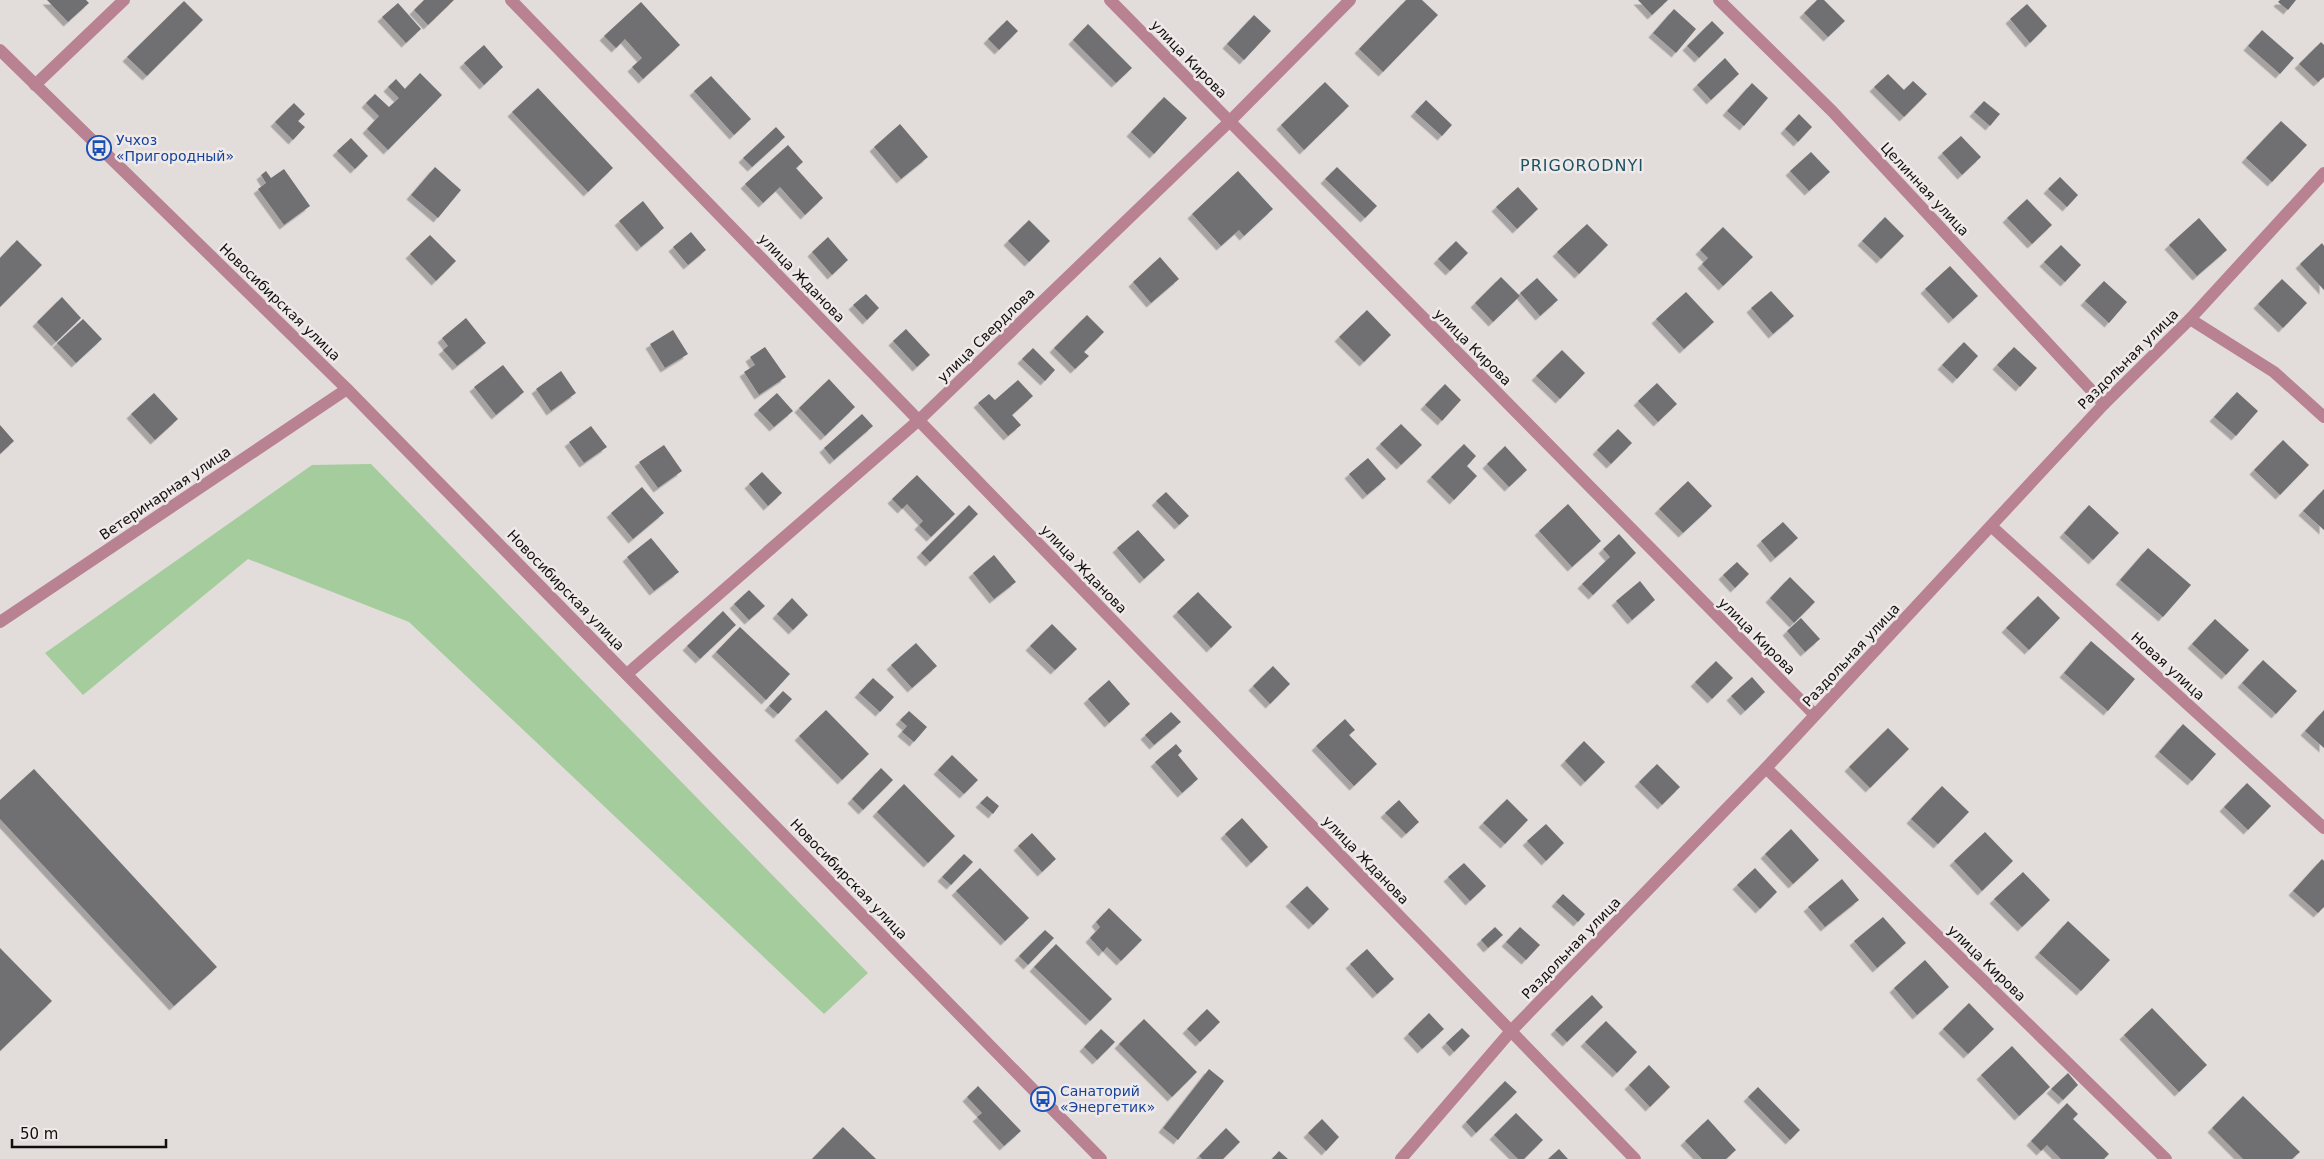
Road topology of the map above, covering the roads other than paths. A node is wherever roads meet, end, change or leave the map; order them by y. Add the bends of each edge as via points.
1 (124, 0) edge
2 (511, 0) edge
3 (1110, 0) edge
4 (1350, 0) edge
5 (1719, 0) edge
6 (0, 50) edge
7 (35, 85) junction
8 (1229, 122) junction
9 (2324, 173) edge
10 (2190, 318) junction
11 (347, 389) junction
12 (2104, 404) junction
13 (2324, 417) edge
14 (919, 420) junction
15 (1991, 526) junction
16 (0, 622) edge
17 (627, 674) junction
18 (1815, 716) junction
19 (1766, 768) junction
20 (2324, 828) edge
21 (1511, 1031) junction
22 (1101, 1159) edge
23 (1401, 1159) edge
24 (1635, 1159) edge
25 (2166, 1159) edge

1 - 7 street
2 - 14 street, улица Жданова
3 - 8 street, улица Кирова
4 - 8 street, улица Свердлова
5 - 12 street, Целинная улица via 1832,111
6 - 7 street, Новосибирская улица
7 - 11 street, Новосибирская улица
8 - 14 street, улица Свердлова
8 - 18 street, улица Кирова
9 - 10 street, Раздольная улица
10 - 12 street, Раздольная улица
10 - 13 street via 2274,372
11 - 16 street, Ветеринарная улица
11 - 17 street, Новосибирская улица
12 - 15 street, Раздольная улица
14 - 17 street, улица Свердлова
14 - 21 street, улица Жданова
15 - 18 street, Раздольная улица
15 - 20 street, Новая улица
17 - 22 street, Новосибирская улица
18 - 19 street, Раздольная улица
19 - 21 street, Раздольная улица
19 - 25 street, улица Кирова
21 - 23 street, Раздольная улица
21 - 24 street, улица Жданова

